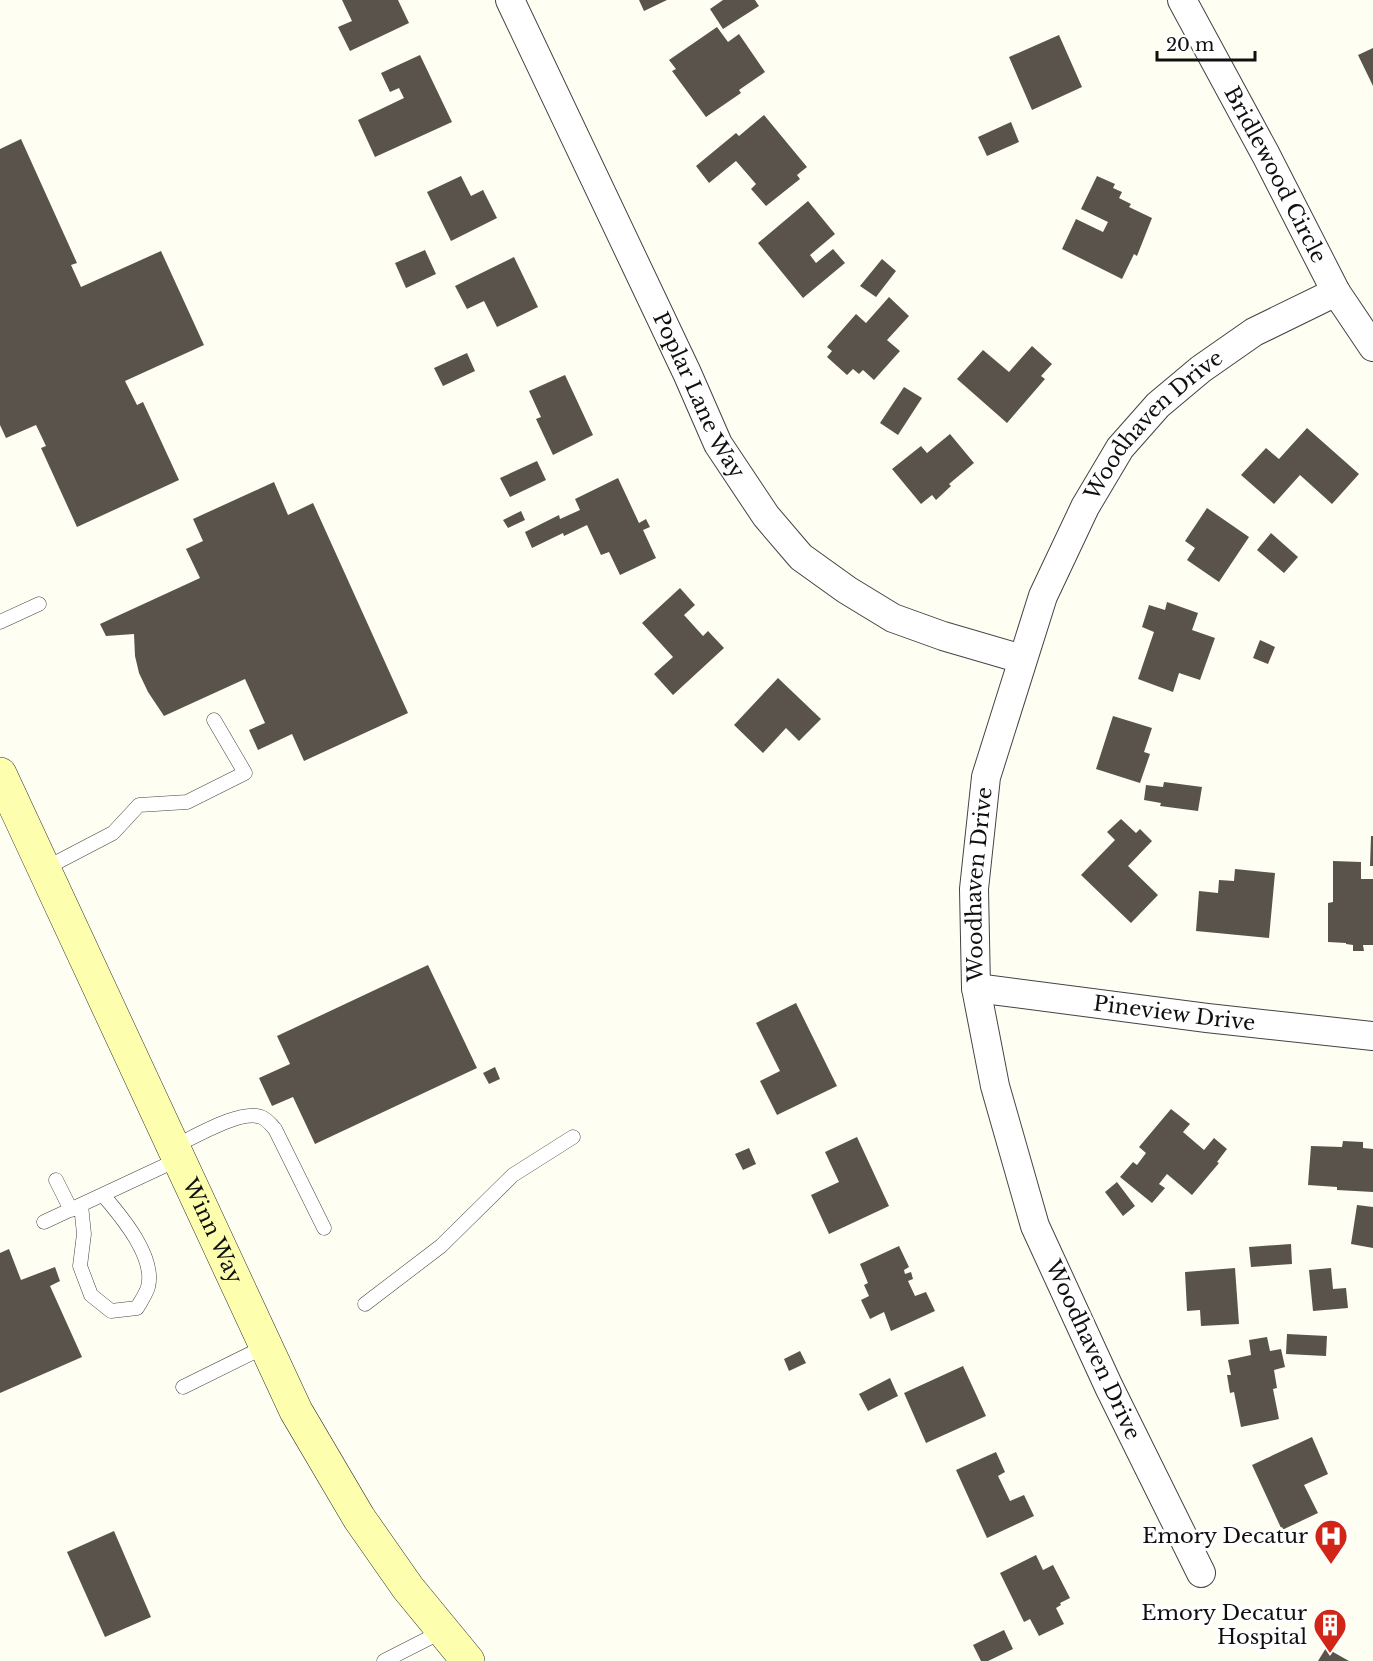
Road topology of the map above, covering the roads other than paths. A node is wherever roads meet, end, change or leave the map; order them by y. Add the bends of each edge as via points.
1 (510, 0) edge
2 (1182, 0) edge
3 (1336, 292) junction
4 (1373, 347) edge
5 (39, 604) dead end
6 (0, 622) edge
7 (1022, 659) junction
8 (214, 720) dead end
9 (2, 785) edge
10 (44, 869) junction
11 (976, 988) junction
12 (1373, 1036) edge
13 (573, 1137) dead end
14 (176, 1153) junction
15 (56, 1180) dead end
16 (103, 1195) junction
17 (76, 1207) junction
18 (44, 1222) dead end
19 (324, 1228) dead end
20 (365, 1304) dead end
21 (266, 1346) junction
22 (183, 1387) dead end
23 (1201, 1573) dead end
24 (443, 1631) junction
25 (384, 1661) edge
26 (468, 1661) edge

1 - 7 street, Poplar Lane Way via 718,444 766,516 801,557 893,618
2 - 3 street, Bridlewood Circle
3 - 4 street, Bridlewood Circle
3 - 7 street, Woodhaven Drive via 1254,332 1201,369 1158,405 1120,448 1080,517 1043,596
5 - 6 lane
7 - 11 street, Woodhaven Drive via 986,777 974,889
8 - 10 lane via 244,773 187,802 139,805 113,833
9 - 10 street, Winn Way
10 - 14 street, Winn Way
11 - 12 street, Pineview Drive
11 - 23 street, Woodhaven Drive via 995,1086 1035,1226
13 - 20 lane via 513,1175 441,1246
14 - 16 lane
14 - 19 lane via 234,1119 266,1119 275,1129
14 - 21 street, Winn Way
15 - 17 lane
16 - 17 lane
16 - 17 lane via 131,1228 146,1261 148,1285 137,1308 111,1311 91,1295 80,1266 84,1234
17 - 18 lane
21 - 22 lane
21 - 24 street, Winn Way via 296,1411 359,1518
24 - 25 lane
24 - 26 street, Winn Way

